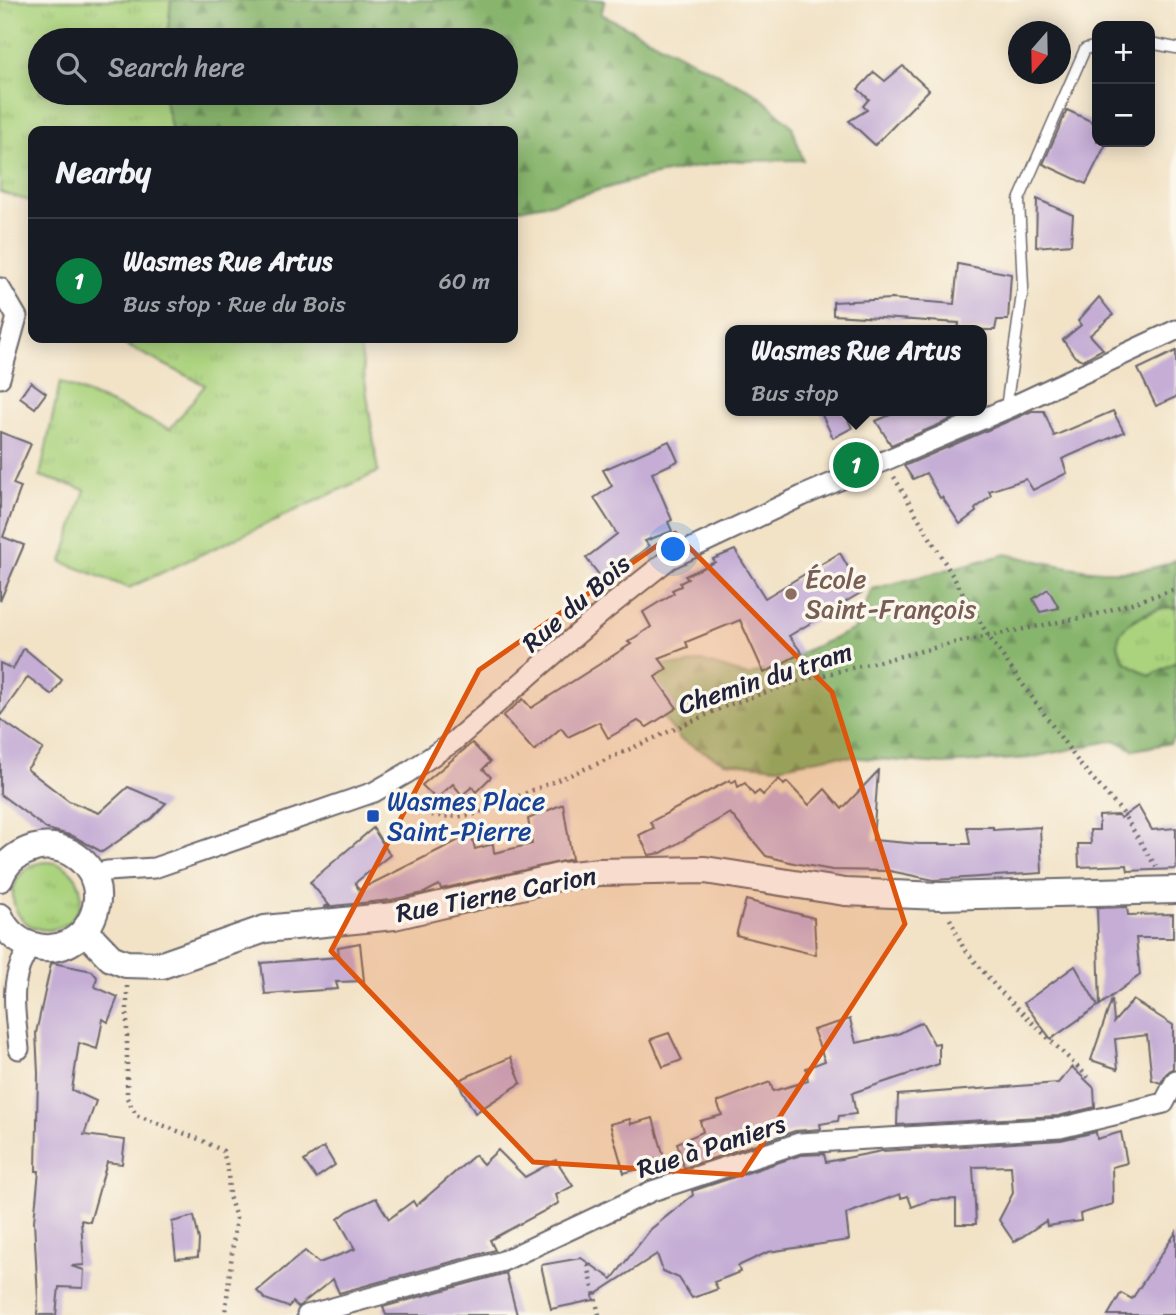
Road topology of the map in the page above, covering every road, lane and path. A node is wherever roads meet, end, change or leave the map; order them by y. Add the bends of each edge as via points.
1 (1155, 44) edge
2 (1092, 47) edge
3 (1176, 48) edge
4 (0, 288) edge
5 (1176, 330) edge
6 (0, 378) edge
7 (1006, 408) junction
8 (885, 461) junction
9 (1176, 589) edge
10 (989, 637) junction
11 (387, 784) junction
12 (3, 861) edge
13 (1158, 869) dead end
14 (93, 874) junction
15 (1176, 890) edge
16 (940, 896) junction
17 (0, 917) edge
18 (85, 931) junction
19 (31, 946) junction
20 (126, 964) junction
21 (19, 1049) dead end
22 (1089, 1078) dead end
23 (1176, 1080) edge
24 (1170, 1105) edge
25 (588, 1265) dead end
26 (225, 1315) edge
27 (307, 1315) edge
28 (599, 1315) edge

1 - 3 lane
2 - 7 lane via 1085,49 1019,200 1023,287
4 - 6 street via 17,317
5 - 7 street, Rue du Bois
7 - 8 street, Rue du Bois
8 - 10 path
8 - 11 street, Rue du Bois via 669,559 453,742
9 - 10 path, Chemin du tram via 1094,615
10 - 11 path, Chemin du tram via 799,681 728,705 475,814 449,817 421,812 403,804
10 - 13 path via 1079,762 1122,812
11 - 14 street, Rue du Bois via 165,865
12 - 14 street via 26,850 54,847 79,858
14 - 18 street via 97,905
15 - 16 street, Rue Tierne Carion
16 - 20 street, Rue Tierne Carion via 845,892 705,870 598,872 394,916 265,929 162,965
16 - 22 path via 963,947 987,977
17 - 19 street via 15,938
18 - 19 street via 62,946
18 - 20 street via 111,958
19 - 21 street via 19,966 13,996
20 - 26 path via 127,1098 136,1115 223,1152 236,1218
23 - 24 street, Rue à Paniers
24 - 27 street, Rue à Paniers via 1060,1128 799,1143 652,1191 503,1261
25 - 28 path

